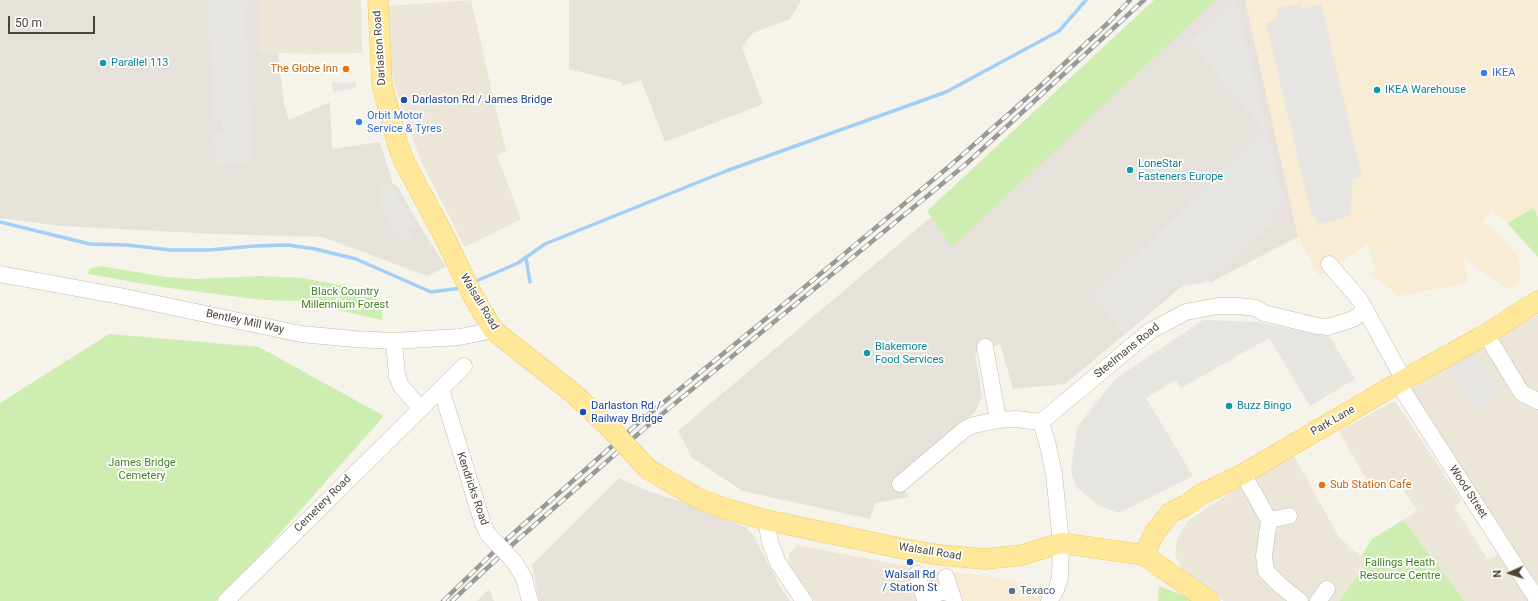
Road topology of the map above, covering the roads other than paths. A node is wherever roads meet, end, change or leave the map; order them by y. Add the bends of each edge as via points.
1 (378, 0) edge
2 (397, 142) joint
3 (1329, 264) dead end
4 (0, 274) edge
5 (1538, 301) edge
6 (1366, 310) junction
7 (493, 330) junction
8 (1486, 334) junction
9 (394, 340) junction
10 (985, 347) dead end
11 (464, 366) dead end
12 (1401, 382) junction
13 (440, 390) junction
14 (1538, 401) edge
15 (420, 408) junction
16 (998, 420) junction
17 (1041, 422) junction
18 (1243, 474) junction
19 (900, 484) dead end
20 (1289, 516) dead end
21 (766, 520) junction
22 (1269, 520) junction
23 (1061, 543) junction
24 (1144, 555) junction
25 (917, 574) dead end
26 (950, 589) edge
27 (226, 601) edge
28 (530, 601) edge
29 (804, 601) edge
30 (1049, 601) edge
31 (1209, 601) edge
32 (1300, 601) edge
33 (1538, 601) edge

1 - 2 main road, Darlaston Road via 382,84
2 - 7 main road, Walsall Road via 404,161
3 - 6 street, Wood Street
4 - 9 street, Bentley Mill Way via 300,334
5 - 8 main road, Park Lane
6 - 12 street, Wood Street
6 - 17 street, Steelmans Road via 1353,319 1328,326 1317,326 1264,313 1256,308 1238,306 1199,309 1163,322
7 - 9 street, Bentley Mill Way via 460,337
7 - 21 main road, Walsall Road, bridge via 573,393 648,469 697,498
8 - 12 main road, Park Lane
8 - 14 street via 1518,387
9 - 15 street via 397,376 401,386
10 - 16 street
11 - 13 street, Cemetery Road
12 - 18 main road, Park Lane
12 - 33 street, Wood Street
13 - 15 street, Cemetery Road
13 - 28 street, Kendricks Road, bridge via 483,524 488,534 516,563
15 - 27 street, Cemetery Road
16 - 17 street
16 - 19 street via 966,429
17 - 23 street via 1054,474
18 - 22 street
18 - 24 main road, Park Lane via 1170,513 1155,532
20 - 22 street
21 - 23 main road, Walsall Road via 904,549 964,558 1004,558
21 - 29 street via 770,542 778,563
22 - 32 street via 1264,556 1266,571
23 - 24 main road, Walsall Road
23 - 30 street via 1059,582
24 - 31 main road, Walsall Road
25 - 26 street via 924,597

